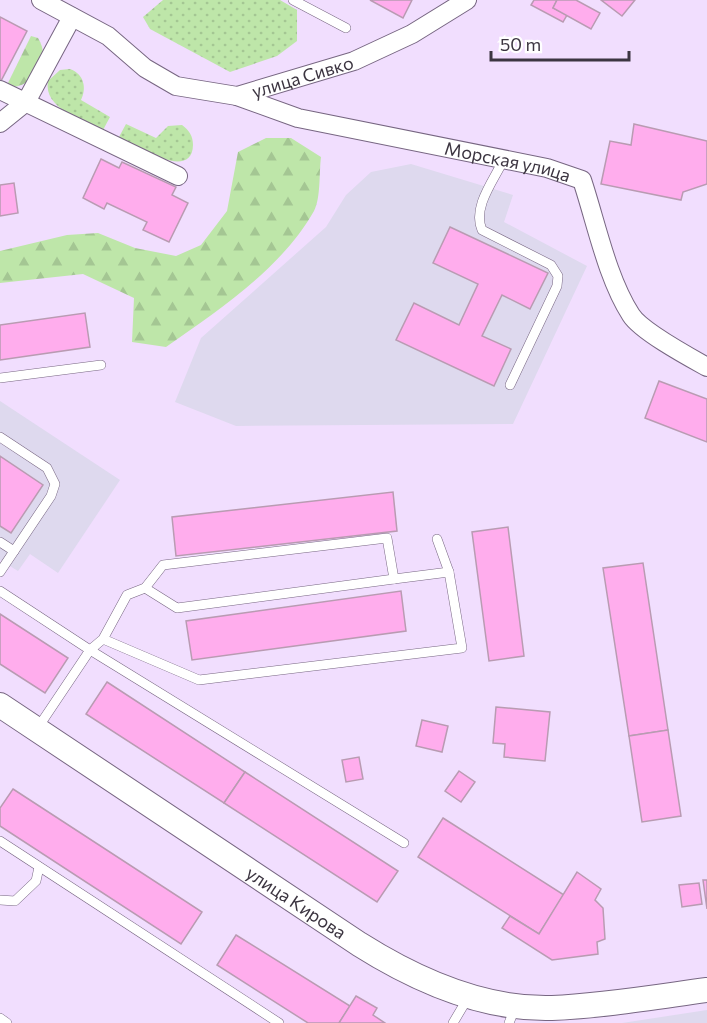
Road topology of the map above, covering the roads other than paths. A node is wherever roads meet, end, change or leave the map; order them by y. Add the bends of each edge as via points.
1 (41, 0) edge
2 (293, 0) edge
3 (467, 0) edge
4 (72, 17) junction
5 (346, 28) dead end
6 (0, 90) edge
7 (237, 96) junction
8 (26, 102) junction
9 (0, 123) edge
10 (504, 159) junction
11 (178, 176) dead end
12 (102, 365) dead end
13 (707, 367) edge
14 (0, 378) edge
15 (510, 386) dead end
16 (0, 437) edge
17 (437, 539) dead end
18 (0, 542) edge
19 (14, 551) junction
20 (0, 572) edge
21 (449, 572) junction
22 (394, 579) junction
23 (145, 588) junction
24 (0, 591) edge
25 (104, 639) junction
26 (90, 651) junction
27 (0, 705) edge
28 (37, 729) junction
29 (0, 841) edge
30 (404, 843) dead end
31 (39, 867) junction
32 (0, 900) edge
33 (707, 990) edge
34 (469, 996) junction
35 (512, 1014) edge
36 (0, 1018) edge
37 (7, 1023) edge
38 (279, 1023) edge
39 (453, 1023) edge

1 - 4 street, улица Сивко
2 - 5 lane
3 - 7 street, улица Сивко via 412,34 354,61
4 - 7 street, улица Сивко via 108,36 146,68 176,86
4 - 8 street
6 - 8 street
7 - 10 street, Морская улица via 298,118
8 - 9 street
8 - 11 street
10 - 13 street, Морская улица via 582,180 615,280 632,317
10 - 15 lane via 479,211 478,222 482,230 551,265 558,276 557,286
12 - 14 lane
16 - 19 lane via 47,468 55,484
17 - 21 lane
18 - 19 lane
19 - 20 lane
21 - 22 lane
21 - 25 lane via 462,648 199,680
22 - 23 lane via 177,608
22 - 23 lane via 387,538 163,565
23 - 25 lane via 127,595
24 - 26 lane
25 - 26 lane
26 - 28 lane
26 - 30 lane
27 - 28 street, улица Кирова
28 - 34 street, улица Кирова via 395,967
29 - 31 lane
31 - 32 lane via 36,881 15,901
31 - 38 lane
33 - 35 street, улица Кирова
34 - 35 street, улица Кирова
34 - 39 lane
36 - 37 lane

